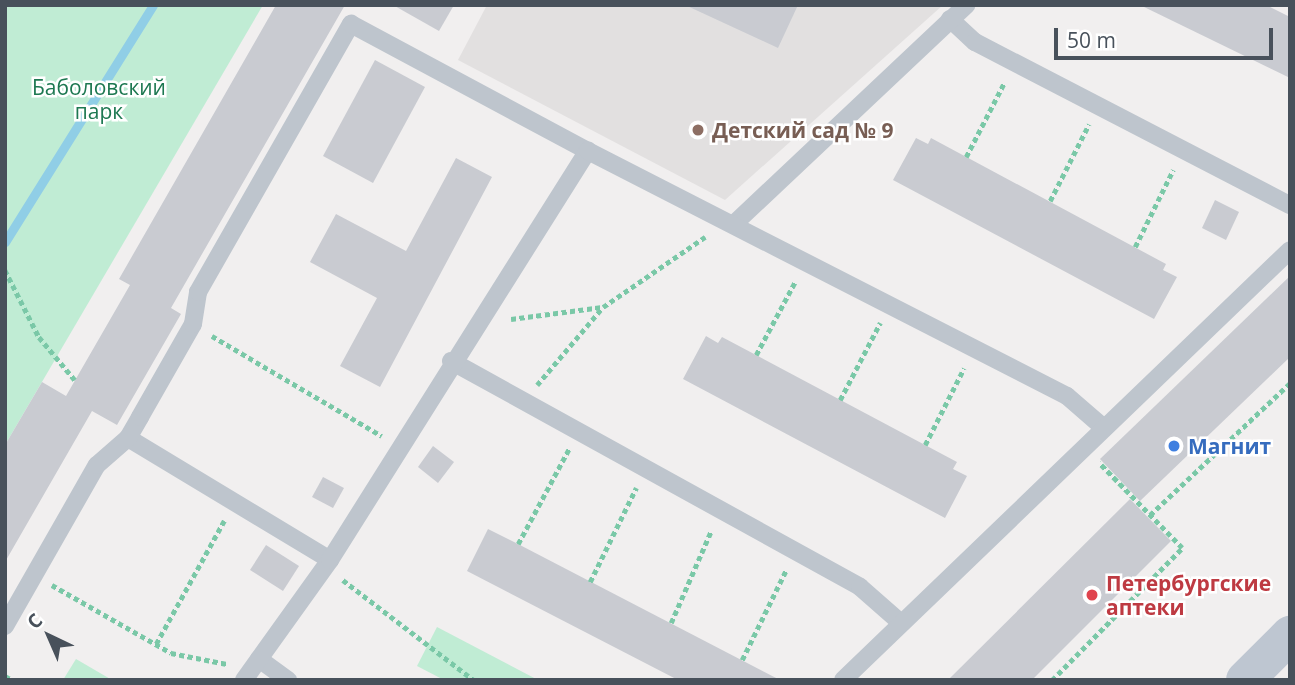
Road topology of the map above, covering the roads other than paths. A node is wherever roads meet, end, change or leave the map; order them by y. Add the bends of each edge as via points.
1 (966, 5) edge
2 (950, 19) junction
3 (588, 151) junction
4 (1290, 205) edge
5 (735, 223) junction
6 (1290, 250) edge
7 (451, 362) junction
8 (1104, 428) junction
9 (128, 438) junction
10 (330, 559) junction
11 (901, 623) junction
12 (5, 626) edge
13 (1290, 635) edge
14 (259, 660) junction
15 (244, 680) edge
16 (288, 680) edge
17 (843, 680) edge
18 (1245, 680) edge

1 - 2 lane
2 - 4 lane via 1015,62
2 - 5 lane
3 - 5 lane
3 - 7 lane
3 - 9 lane via 351,24 198,292 193,324 133,413
5 - 8 lane via 1067,396
6 - 8 lane
7 - 10 lane
7 - 11 lane via 860,587
8 - 11 lane
9 - 10 lane
9 - 12 lane via 97,465
10 - 14 lane
11 - 17 lane
13 - 18 main road
14 - 15 lane
14 - 16 lane

